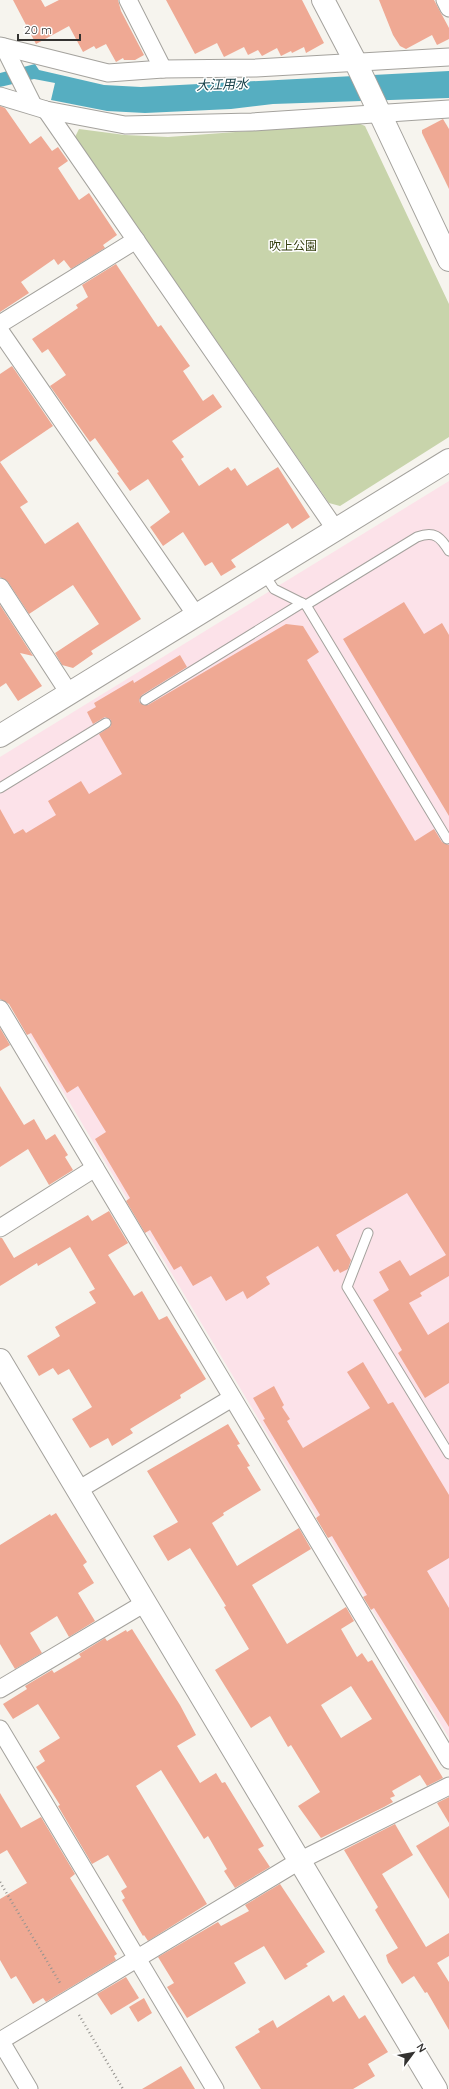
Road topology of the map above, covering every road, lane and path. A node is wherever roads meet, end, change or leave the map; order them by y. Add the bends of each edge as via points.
1 (128, 0) edge
2 (323, 0) edge
3 (445, 0) edge
4 (449, 8) edge
5 (4, 50) edge
6 (449, 57) edge
7 (357, 65) junction
8 (163, 69) junction
9 (0, 96) edge
10 (35, 103) junction
11 (449, 109) edge
12 (378, 110) junction
13 (136, 240) junction
14 (449, 260) edge
15 (0, 324) edge
16 (0, 331) edge
17 (449, 460) edge
18 (336, 530) junction
19 (449, 551) edge
20 (264, 574) junction
21 (0, 587) edge
22 (304, 604) junction
23 (196, 615) junction
24 (69, 693) junction
25 (145, 700) dead end
26 (106, 723) dead end
27 (0, 736) edge
28 (0, 788) edge
29 (447, 839) dead end
30 (0, 1009) edge
31 (95, 1168) junction
32 (0, 1228) edge
33 (368, 1233) dead end
34 (0, 1360) edge
35 (232, 1398) junction
36 (449, 1454) edge
37 (78, 1490) junction
38 (145, 1603) junction
39 (0, 1689) edge
40 (0, 1729) edge
41 (449, 1760) edge
42 (449, 1786) edge
43 (300, 1861) junction
44 (137, 1959) junction
45 (0, 2041) edge
46 (29, 2089) edge
47 (215, 2089) edge
48 (436, 2089) edge

1 - 8 street
2 - 7 street
3 - 4 street
5 - 8 street via 108,73
5 - 10 street
6 - 7 street
7 - 8 street
7 - 12 street
9 - 10 street
10 - 12 street via 125,126 252,122
10 - 13 street
11 - 12 street
12 - 14 street
13 - 15 street
13 - 18 street
16 - 23 street
17 - 18 street
18 - 20 street
19 - 22 lane via 436,535 427,533
20 - 22 lane via 274,589
20 - 23 street
21 - 24 street
22 - 25 lane
22 - 29 lane
23 - 24 street
24 - 27 street
26 - 28 lane
30 - 31 street
31 - 32 street
31 - 35 street
33 - 36 lane via 347,1287
34 - 37 street
35 - 37 street
35 - 41 street
37 - 38 street
38 - 39 street
38 - 43 street
40 - 44 street
42 - 43 street
43 - 44 street
43 - 48 street
44 - 45 street
44 - 47 street
45 - 46 street

